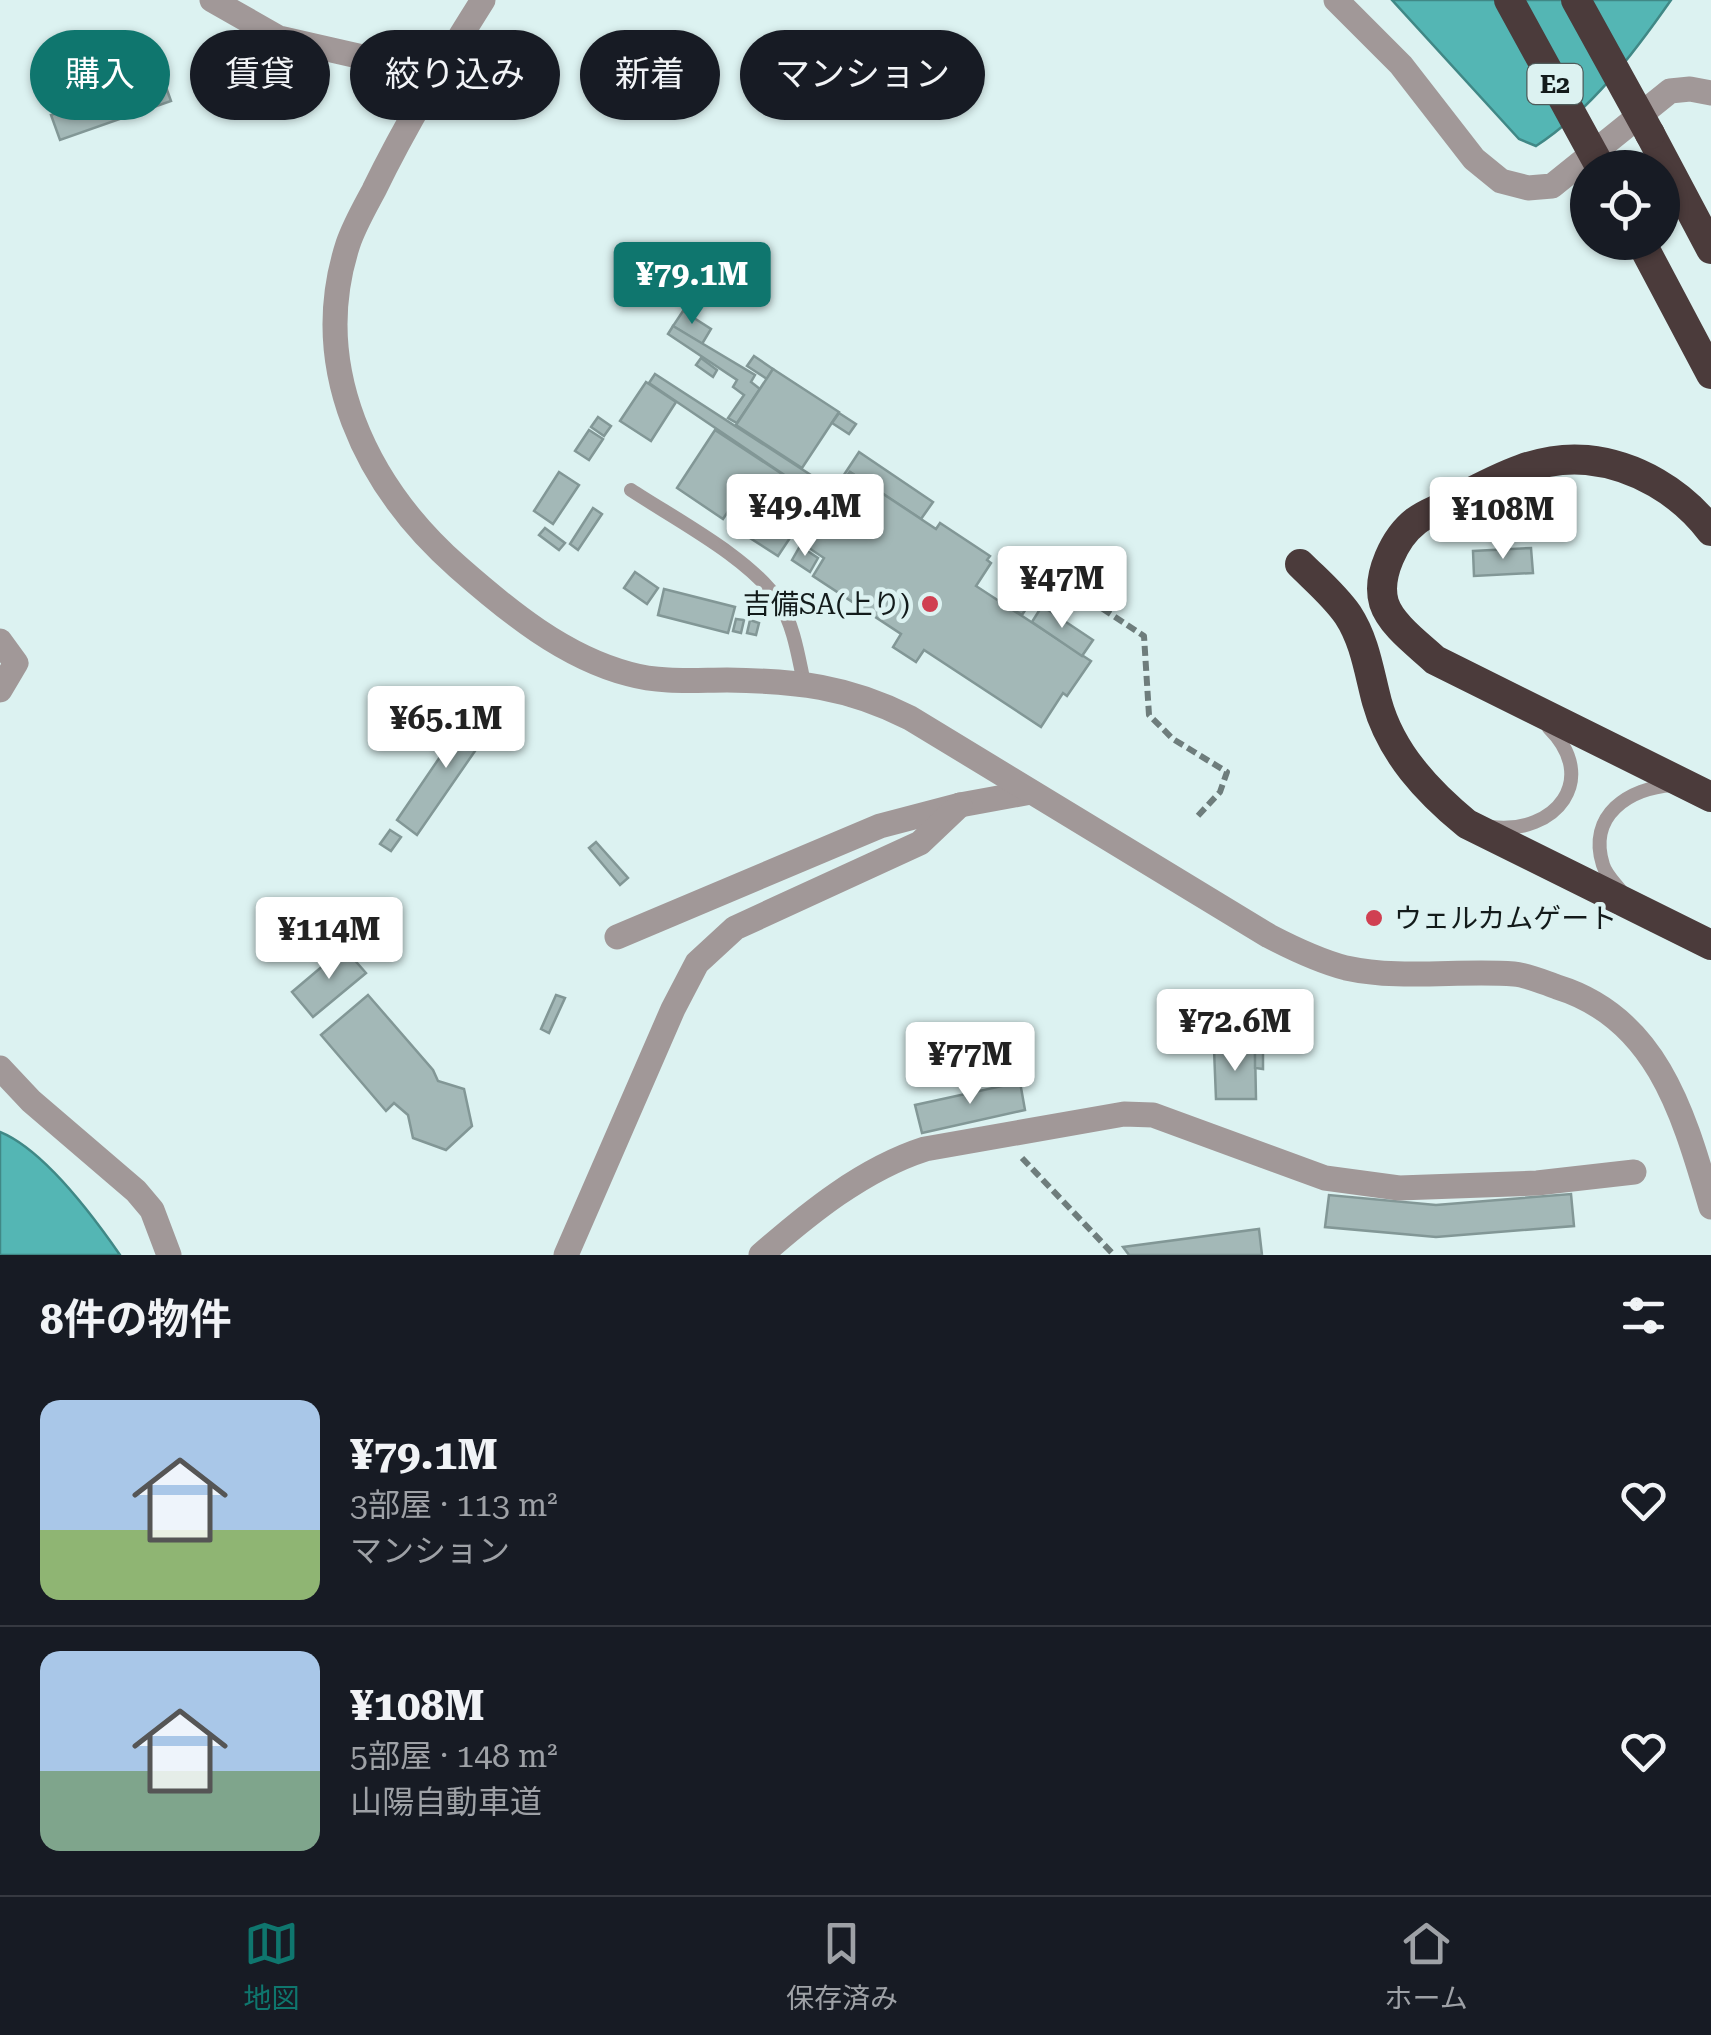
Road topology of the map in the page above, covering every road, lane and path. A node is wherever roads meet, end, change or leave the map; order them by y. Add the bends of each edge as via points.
1 (212, 0) edge
2 (483, 0) edge
3 (1336, 0) edge
4 (1509, 0) edge
5 (1576, 0) edge
6 (464, 30) edge
7 (350, 54) edge
8 (1711, 93) edge
9 (411, 120) edge
10 (1591, 150) edge
11 (1711, 249) edge
12 (1651, 260) edge
13 (1711, 374) edge
14 (632, 490) dead end
15 (1711, 530) edge
16 (1027, 559) dead end
17 (1300, 564) dead end
18 (0, 641) edge
19 (804, 683) junction
20 (0, 690) edge
21 (1528, 706) junction
22 (1698, 790) edge
23 (1030, 792) junction
24 (960, 805) junction
25 (1195, 819) dead end
26 (1467, 824) junction
27 (1634, 908) junction
28 (617, 937) dead end
29 (1711, 945) edge
30 (0, 1068) edge
31 (1001, 1136) junction
32 (1634, 1172) dead end
33 (1711, 1207) edge
34 (169, 1255) edge
35 (566, 1255) edge
36 (761, 1255) edge
37 (1114, 1255) edge

1 - 7 street via 279,38
2 - 6 street
3 - 8 street via 1401,65 1474,158 1501,181 1528,188 1552,186 1670,92
4 - 10 highway, E2, bridge
5 - 11 highway, E2, bridge
9 - 19 street via 348,242 336,293 334,331 346,406 385,486 428,541 477,584 590,662 674,680
12 - 13 highway
14 - 19 lane via 753,571 779,602
15 - 21 highway via 1664,486 1588,460 1521,468 1416,521 1395,545 1384,576 1384,603 1435,660
16 - 25 path via 1144,636 1149,714 1173,739 1226,772 1220,792
17 - 26 highway via 1348,615 1366,654 1378,707 1410,770
18 - 20 street via 16,663
19 - 23 street via 876,701
21 - 22 highway
21 - 26 lane via 1560,739 1572,769 1568,794 1552,814 1528,827
22 - 27 lane via 1651,786 1628,795 1608,814 1600,843 1604,868
23 - 24 street
23 - 33 street via 1307,956 1377,972 1518,974 1587,996 1640,1041 1670,1086
24 - 28 street via 880,826
24 - 35 street via 920,844 735,928 697,963
26 - 27 highway
27 - 29 highway
30 - 34 street via 136,1191 152,1210
31 - 32 street via 1152,1115 1325,1178 1362,1184 1537,1183
31 - 36 street via 894,1159
31 - 37 path

